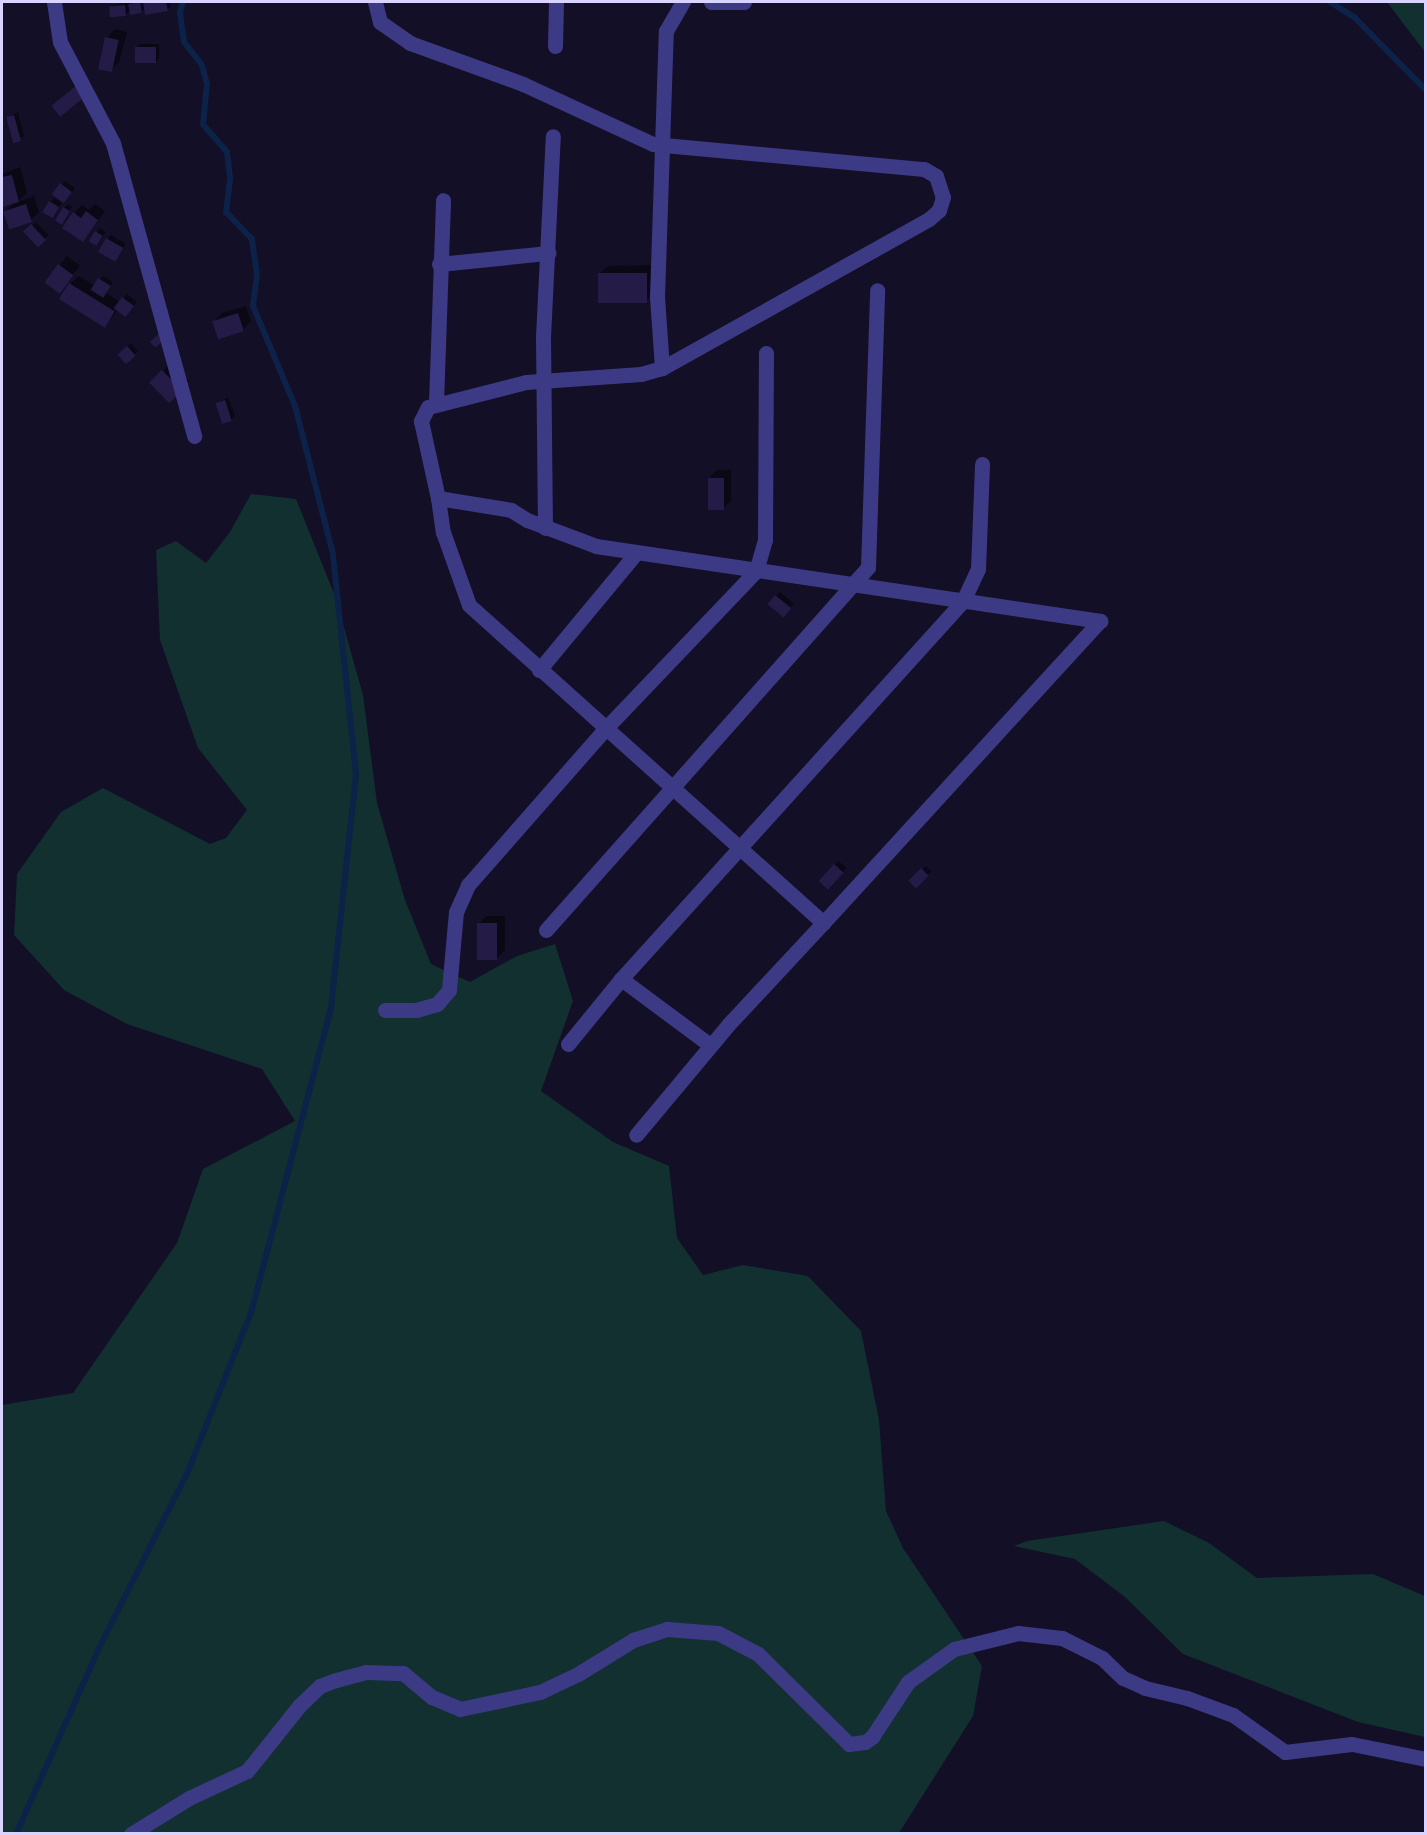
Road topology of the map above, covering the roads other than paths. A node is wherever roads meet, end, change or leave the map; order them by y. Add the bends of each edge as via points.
1 (54, 2) edge
2 (375, 2) edge
3 (556, 2) edge
4 (683, 2) edge
5 (711, 2) edge
6 (744, 2) edge
7 (555, 46) dead end
8 (554, 136) dead end
9 (660, 145) junction
10 (443, 200) dead end
11 (548, 253) junction
12 (439, 264) junction
13 (877, 290) dead end
14 (766, 353) dead end
15 (662, 368) junction
16 (544, 381) junction
17 (436, 404) junction
18 (194, 436) dead end
19 (982, 464) dead end
20 (438, 498) junction
21 (545, 528) junction
22 (636, 553) junction
23 (756, 571) junction
24 (854, 586) junction
25 (963, 601) junction
26 (539, 670) junction
27 (605, 729) junction
28 (672, 785) junction
29 (740, 846) junction
30 (823, 923) junction
31 (546, 930) dead end
32 (621, 979) junction
33 (385, 1010) dead end
34 (568, 1044) dead end
35 (710, 1045) junction
36 (636, 1135) dead end
37 (1425, 1759) edge
38 (131, 1833) edge

1 - 18 street via 60,42 113,142
2 - 9 street via 380,21 410,43 523,84
3 - 7 street
4 - 9 street via 666,31
5 - 6 street
8 - 11 street
9 - 15 street via 657,297
9 - 15 street via 924,169 936,177 943,197 939,210 929,219
10 - 12 street
11 - 12 street
11 - 16 street
12 - 17 street
13 - 24 street via 871,545 868,567
14 - 23 street via 765,540
15 - 16 street via 641,374
16 - 17 street
16 - 21 street
17 - 20 street via 428,407 421,421
19 - 25 street via 978,569
20 - 21 street via 511,510
20 - 26 street via 443,532 469,605
21 - 22 street via 596,546
22 - 23 street
22 - 26 street
23 - 24 street
23 - 27 street
24 - 25 street
24 - 28 street
25 - 29 street
25 - 30 street via 1100,621
26 - 27 street
27 - 28 street
27 - 33 street via 468,885 456,912 449,990 437,1004 416,1010
28 - 29 street
28 - 31 street
29 - 30 street
29 - 32 street
30 - 35 street
32 - 34 street
32 - 35 street
35 - 36 street
37 - 38 street via 1352,1744 1285,1752 1233,1715 1145,1688 1123,1678 1102,1658 1062,1638 1018,1633 954,1649 908,1682 872,1737 849,1744 758,1654 718,1634 667,1629 633,1640 540,1692 460,1709 432,1696 403,1673 366,1672 320,1686 299,1706 248,1771 189,1797

